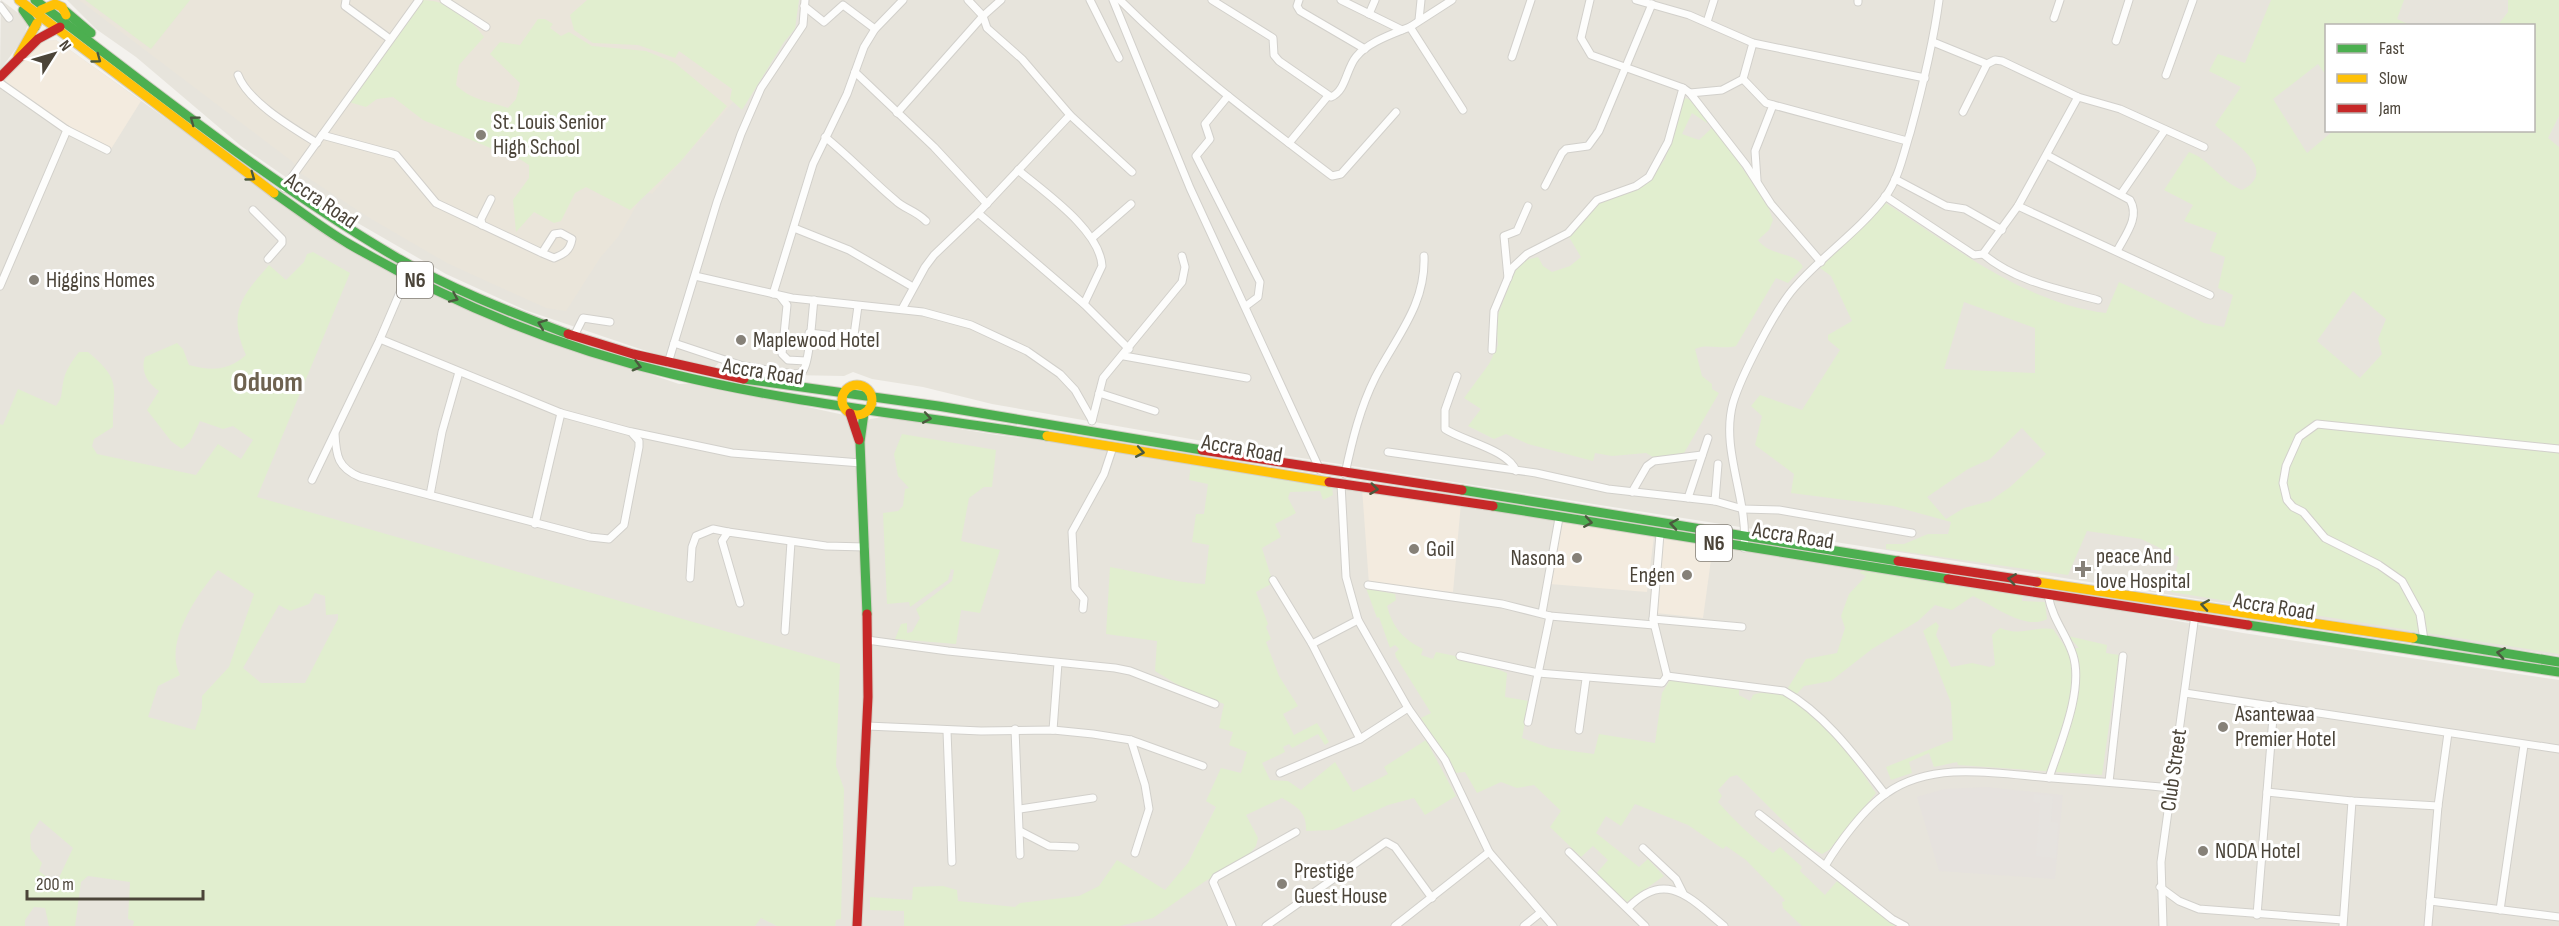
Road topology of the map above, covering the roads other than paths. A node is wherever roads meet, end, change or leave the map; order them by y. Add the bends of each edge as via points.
1 (10, 0) edge
2 (19, 0) edge
3 (35, 0) edge
4 (346, 0) edge
5 (419, 0) edge
6 (444, 0) edge
7 (903, 0) edge
8 (968, 0) edge
9 (1001, 0) edge
10 (1089, 0) edge
11 (1113, 0) edge
12 (1120, 0) edge
13 (1212, 0) edge
14 (1299, 0) edge
15 (1341, 0) edge
16 (1375, 0) edge
17 (1421, 0) edge
18 (1452, 0) edge
19 (1531, 0) edge
20 (1590, 0) edge
21 (1636, 0) edge
22 (1714, 0) edge
23 (1939, 0) edge
24 (2061, 0) edge
25 (2129, 0) edge
26 (2193, 0) edge
27 (804, 3) edge
28 (1652, 4) junction
29 (0, 6) edge
30 (44, 6) junction
31 (65, 11) junction
32 (1369, 14) junction
33 (39, 16) junction
34 (983, 16) junction
35 (9, 18) dead end
36 (2054, 18) dead end
37 (1419, 20) junction
38 (65, 22) junction
39 (1707, 22) junction
40 (35, 27) junction
41 (486, 27) dead end
42 (1410, 27) junction
43 (875, 29) junction
44 (58, 30) junction
45 (1402, 30) junction
46 (390, 39) junction
47 (2116, 41) dead end
48 (1933, 42) junction
49 (1754, 43) junction
50 (1365, 49) junction
51 (18, 57) junction
52 (1512, 57) dead end
53 (1119, 58) dead end
54 (1987, 64) junction
55 (1626, 68) junction
56 (855, 72) junction
57 (135, 75) junction
58 (238, 75) dead end
59 (2166, 75) dead end
60 (0, 77) edge
61 (1925, 78) junction
62 (1743, 79) junction
63 (0, 83) edge
64 (1683, 88) junction
65 (1690, 93) junction
66 (1228, 96) junction
67 (1328, 96) junction
68 (2078, 97) junction
69 (1773, 105) junction
70 (1463, 110) dead end
71 (1396, 112) dead end
72 (1964, 112) dead end
73 (897, 113) junction
74 (1070, 115) junction
75 (67, 130) junction
76 (2166, 130) junction
77 (322, 135) junction
78 (825, 137) junction
79 (1907, 141) junction
80 (317, 143) junction
81 (1289, 143) junction
82 (2204, 147) dead end
83 (106, 150) dead end
84 (2047, 155) junction
85 (1018, 170) junction
86 (1132, 172) dead end
87 (1895, 179) junction
88 (1758, 183) junction
89 (1545, 186) dead end
90 (284, 188) junction
91 (2121, 194) junction
92 (1885, 196) junction
93 (491, 199) dead end
94 (987, 204) junction
95 (1131, 204) dead end
96 (1528, 206) dead end
97 (2018, 206) junction
98 (253, 210) dead end
99 (978, 213) junction
100 (926, 220) dead end
101 (482, 225) junction
102 (794, 228) junction
103 (2002, 230) junction
104 (1092, 238) junction
105 (2117, 251) junction
106 (542, 253) dead end
107 (1983, 254) junction
108 (1182, 256) dead end
109 (1424, 256) dead end
110 (268, 259) dead end
111 (1821, 262) junction
112 (407, 276) junction
113 (695, 276) junction
114 (1508, 278) junction
115 (0, 286) edge
116 (913, 288) junction
117 (776, 295) junction
118 (2210, 295) dead end
119 (814, 300) junction
120 (2097, 300) dead end
121 (1084, 304) junction
122 (858, 306) junction
123 (1246, 306) junction
124 (902, 309) junction
125 (609, 322) dead end
126 (809, 333) junction
127 (574, 336) junction
128 (380, 339) junction
129 (674, 343) junction
130 (1129, 349) junction
131 (1492, 350) dead end
132 (1124, 356) junction
133 (806, 361) junction
134 (668, 363) junction
135 (459, 372) junction
136 (1457, 376) dead end
137 (1247, 378) dead end
138 (844, 393) junction
139 (1099, 393) junction
140 (872, 396) junction
141 (843, 405) junction
142 (867, 411) junction
143 (1155, 411) dead end
144 (561, 413) junction
145 (850, 413) junction
146 (995, 415) junction
147 (1092, 420) junction
148 (991, 427) junction
149 (1090, 430) junction
150 (631, 432) junction
151 (335, 434) junction
152 (1708, 438) dead end
153 (860, 442) junction
154 (1113, 447) junction
155 (2559, 449) edge
156 (1388, 452) dead end
157 (1702, 455) junction
158 (861, 463) junction
159 (1718, 464) dead end
160 (1320, 470) junction
161 (1516, 471) junction
162 (1345, 474) junction
163 (312, 480) dead end
164 (1341, 484) junction
165 (1632, 492) junction
166 (430, 495) junction
167 (1688, 498) junction
168 (1715, 501) junction
169 (1743, 509) junction
170 (1559, 518) junction
171 (536, 524) junction
172 (728, 532) junction
173 (1912, 533) dead end
174 (1660, 534) junction
175 (1745, 536) junction
176 (791, 542) junction
177 (865, 547) junction
178 (1744, 548) junction
179 (690, 578) dead end
180 (1273, 580) dead end
181 (1368, 585) dead end
182 (2048, 595) junction
183 (740, 603) dead end
184 (1083, 609) dead end
185 (1542, 613) junction
186 (2195, 615) junction
187 (1550, 616) junction
188 (1358, 620) junction
189 (1654, 622) junction
190 (1742, 627) dead end
191 (785, 631) dead end
192 (867, 640) junction
193 (2424, 640) junction
194 (1312, 644) junction
195 (1460, 656) dead end
196 (2123, 656) dead end
197 (2559, 662) edge
198 (1058, 663) junction
199 (2559, 672) edge
200 (1538, 674) junction
201 (1667, 676) junction
202 (1586, 679) junction
203 (2185, 693) junction
204 (1215, 704) dead end
205 (2274, 705) junction
206 (1408, 708) junction
207 (1528, 722) dead end
208 (867, 726) junction
209 (1015, 729) junction
210 (947, 730) junction
211 (1053, 730) junction
212 (1579, 730) dead end
213 (2448, 733) junction
214 (1360, 739) junction
215 (1131, 740) junction
216 (2524, 745) junction
217 (2559, 750) edge
218 (1203, 766) dead end
219 (1281, 773) dead end
220 (2049, 778) junction
221 (2109, 782) junction
222 (2171, 788) junction
223 (2267, 792) junction
224 (1885, 794) junction
225 (1093, 798) dead end
226 (2352, 801) junction
227 (2438, 806) junction
228 (1020, 809) junction
229 (1759, 814) dead end
230 (1020, 831) junction
231 (1296, 832) dead end
232 (1075, 847) dead end
233 (1643, 848) dead end
234 (1489, 852) junction
235 (1569, 852) dead end
236 (1135, 853) dead end
237 (1020, 855) dead end
238 (952, 862) dead end
239 (1825, 866) junction
240 (2160, 887) junction
241 (1683, 893) junction
242 (1432, 898) junction
243 (2430, 901) junction
244 (1628, 908) junction
245 (2500, 910) junction
246 (1540, 913) junction
247 (2258, 915) junction
248 (2559, 917) edge
249 (2343, 923) edge
250 (856, 926) edge
251 (1233, 926) edge
252 (1266, 926) edge
253 (1395, 926) edge
254 (1524, 926) edge
255 (1553, 926) edge
256 (1645, 926) edge
257 (1724, 926) edge
258 (1905, 926) edge
259 (2163, 926) edge
260 (2428, 926) edge

1 - 40 main road via 29,15
2 - 33 main road, Accra Road / N6
3 - 30 main road, Accra Road / N6
4 - 46 street via 345,6
5 - 46 street
6 - 41 street
7 - 43 street
8 - 34 street
9 - 34 street
10 - 53 street
11 - 123 street via 1190,188
12 - 66 street via 1168,48
13 - 67 street via 1273,38 1274,55 1279,61
14 - 50 street via 1300,11
15 - 32 street
16 - 32 street
17 - 37 street
18 - 37 street
19 - 52 street
20 - 55 street via 1582,43 1591,55
21 - 28 street
22 - 39 street
23 - 48 street
24 - 36 street
25 - 47 street
26 - 59 street
27 - 43 street via 824,22 843,5
27 - 113 street via 803,24 761,88 741,134
28 - 39 street
28 - 55 street
29 - 35 street
30 - 31 main road via 56,3
30 - 33 main road
30 - 38 main road, Accra Road / N6
31 - 38 main road
31 - 57 main road via 108,46
32 - 45 street
33 - 40 main road
33 - 44 main road, Accra Road / N6
34 - 73 street
34 - 74 street via 987,28 1022,59
37 - 42 street
38 - 44 main road
38 - 57 main road, Accra Road / N6
39 - 49 street
40 - 51 main road
42 - 45 street
42 - 70 street
43 - 56 street
44 - 51 main road via 42,37
44 -> 112 main road, Accra Road / N6 via 300,213
45 - 50 street
46 - 77 street
48 - 54 street
48 - 61 street
49 - 61 street
49 - 62 street
50 - 67 street via 1356,57 1338,94
51 - 60 main road
54 - 68 street via 2002,61
54 - 72 street
55 - 64 street
55 - 89 street via 1593,140 1588,146 1566,149
56 - 73 street
56 - 78 street
90 -> 57 main road, Accra Road / N6
58 - 80 street via 264,105
61 - 79 street
62 - 65 street via 1722,90
62 - 69 street via 1758,96
63 - 75 street
64 - 65 street
64 - 114 street via 1668,142 1649,177 1591,205 1568,233 1518,261
65 - 88 street
66 - 81 street
66 - 123 street via 1205,124 1210,139 1196,156 1260,282 1258,297
67 - 81 street
68 - 76 street via 2120,109
68 - 84 street
69 - 79 street
69 - 88 street via 1755,151
71 - 81 street via 1336,177
73 - 94 street
74 - 85 street
74 - 86 street
75 - 83 street
75 - 115 street
76 - 82 street
76 - 91 street
77 - 80 street
77 - 101 street via 396,155 436,203
78 - 100 street via 895,200
78 - 102 street
79 - 87 street
80 - 90 street
84 - 91 street
84 - 97 street
85 - 94 street
85 - 104 street
87 - 92 street
87 - 103 street via 1946,206 1965,209
88 - 111 street
127 -> 90 main road, Accra Road / N6 via 434,278
91 - 105 street via 2130,200 2134,214
92 - 107 street via 1974,255
92 - 111 street
93 - 101 street
94 - 99 street
95 - 104 street
96 - 114 street via 1517,231 1504,236
97 - 103 street
97 - 105 street
98 - 110 street via 282,239
99 - 116 street via 934,255
99 - 121 street
101 - 106 street
102 - 116 street via 849,250
102 - 117 street
103 - 107 street
104 - 121 street via 1102,266
105 - 118 street
107 - 120 street via 2002,269
108 - 130 street via 1182,282
109 - 162 street via 1422,285 1413,312 1374,379 1358,420
111 - 169 street via 1784,299 1734,399 1730,421 1732,452
112 - 128 street
112 -> 141 main road, Accra Road / N6 via 547,336 632,364 730,387
113 - 117 street
113 - 129 street
114 - 131 street via 1494,311
116 - 124 street
117 - 119 street
117 - 133 street via 787,305 782,354 788,360
119 - 122 street
119 - 126 street
121 - 130 street
122 - 124 street
122 - 126 street via 852,338
123 - 160 street
124 - 147 street via 971,325 1027,351 1068,382
125 - 127 street via 583,318
126 - 133 street
127 - 134 main road, Accra Road / N6
128 - 135 street
128 - 151 street
129 - 133 street via 744,366 792,375 802,372
129 - 134 street
130 - 132 street
132 - 137 street
132 - 139 street via 1103,378
134 - 138 main road, Accra Road / N6 via 754,381
135 - 144 street
135 - 166 street
136 - 161 street via 1445,410 1445,429 1503,456 1514,464
138 - 140 main road, Accra Road / N6
138 - 141 main road
139 - 143 street
139 - 147 street
140 - 142 main road
140 - 146 main road, Accra Road / N6
141 - 142 main road, Accra Road / N6
141 - 145 main road
142 - 145 main road
142 -> 148 main road, Accra Road / N6
142 - 153 main road
144 - 150 street
144 - 171 street
145 - 153 main road
146 - 148 main road
146 - 149 main road, Accra Road / N6
147 - 149 street
148 - 154 main road, Accra Road / N6
149 - 160 main road, Accra Road / N6
150 - 158 street via 732,453
150 - 171 street via 639,441 636,467 624,525 615,536 590,537
151 - 163 street
151 - 166 street via 338,459 351,473
152 - 157 street
153 - 158 main road
154 -> 164 main road, Accra Road / N6
154 - 184 street via 1104,474 1072,532 1075,588 1084,599
155 - 193 street via 2317,424 2299,437 2284,474 2287,500 2325,538 2402,581 2420,614
156 - 161 street
157 - 165 street via 1654,461
157 - 167 street
158 - 177 main road
159 - 168 street
160 - 162 main road, Accra Road / N6
161 - 165 street
175 -> 162 main road, Accra Road / N6
164 -> 170 main road, Accra Road / N6
164 - 188 street via 1346,577
165 - 167 street
166 - 171 street
167 - 168 street
168 - 169 street
169 - 173 street via 1779,510
169 - 175 street
170 -> 174 main road, Accra Road / N6
170 - 185 street
172 - 176 street
172 - 179 street via 713,529 696,536
172 - 183 street via 722,541
174 - 178 main road, Accra Road / N6
174 - 189 street
175 - 178 street
193 -> 175 main road, Accra Road / N6
176 - 177 street
176 - 191 street
177 - 192 main road
178 - 182 main road, Accra Road / N6
180 - 194 street
181 - 185 street
182 - 186 main road, Accra Road / N6
182 - 220 street via 2051,612 2076,667 2069,716
185 - 187 street
186 - 199 main road, Accra Road / N6
186 - 203 street, Club Street
187 - 189 street
187 - 200 street
188 - 194 street
188 - 206 street
189 - 190 street
189 - 201 street
192 - 198 street
192 - 208 main road
197 -> 193 main road, Accra Road / N6
194 - 214 street
195 - 200 street
196 - 221 street
198 - 204 street via 1130,671
198 - 211 street
200 - 202 street
200 - 207 street
201 - 202 street via 1656,685
201 - 224 street via 1784,691 1837,736
202 - 212 street
203 - 205 street
203 - 222 street, Club Street
205 - 213 street
205 - 223 street
206 - 214 street
206 - 234 street via 1445,760
208 - 210 street
208 - 250 main road
209 - 210 street
209 - 211 street
209 - 228 street
210 - 238 street
211 - 215 street
213 - 216 street
213 - 227 street
214 - 219 street
215 - 218 street
215 - 236 street via 1149,809
216 - 217 street
216 - 245 street
220 - 221 street
220 - 224 street via 1990,772 1946,773 1901,785
221 - 222 street
222 - 240 street, Club Street
223 - 226 street
223 - 247 street
224 - 239 street via 1835,848
225 - 228 street
226 - 227 street
226 - 249 street
227 - 243 street
228 - 230 street
229 - 239 street
230 - 232 street via 1049,846
230 - 237 street
231 - 251 street via 1216,877 1213,882
233 - 241 street via 1676,879
234 - 242 street
234 - 246 street
235 - 244 street
239 - 258 street
240 - 247 street via 2199,909
240 - 259 street, Club Street
241 - 244 street via 1657,887
241 - 257 street
242 - 252 street via 1395,848 1386,842
242 - 253 street
243 - 245 street
243 - 260 street
244 - 256 street
245 - 248 street
246 - 254 street
246 - 255 street
247 - 249 street

